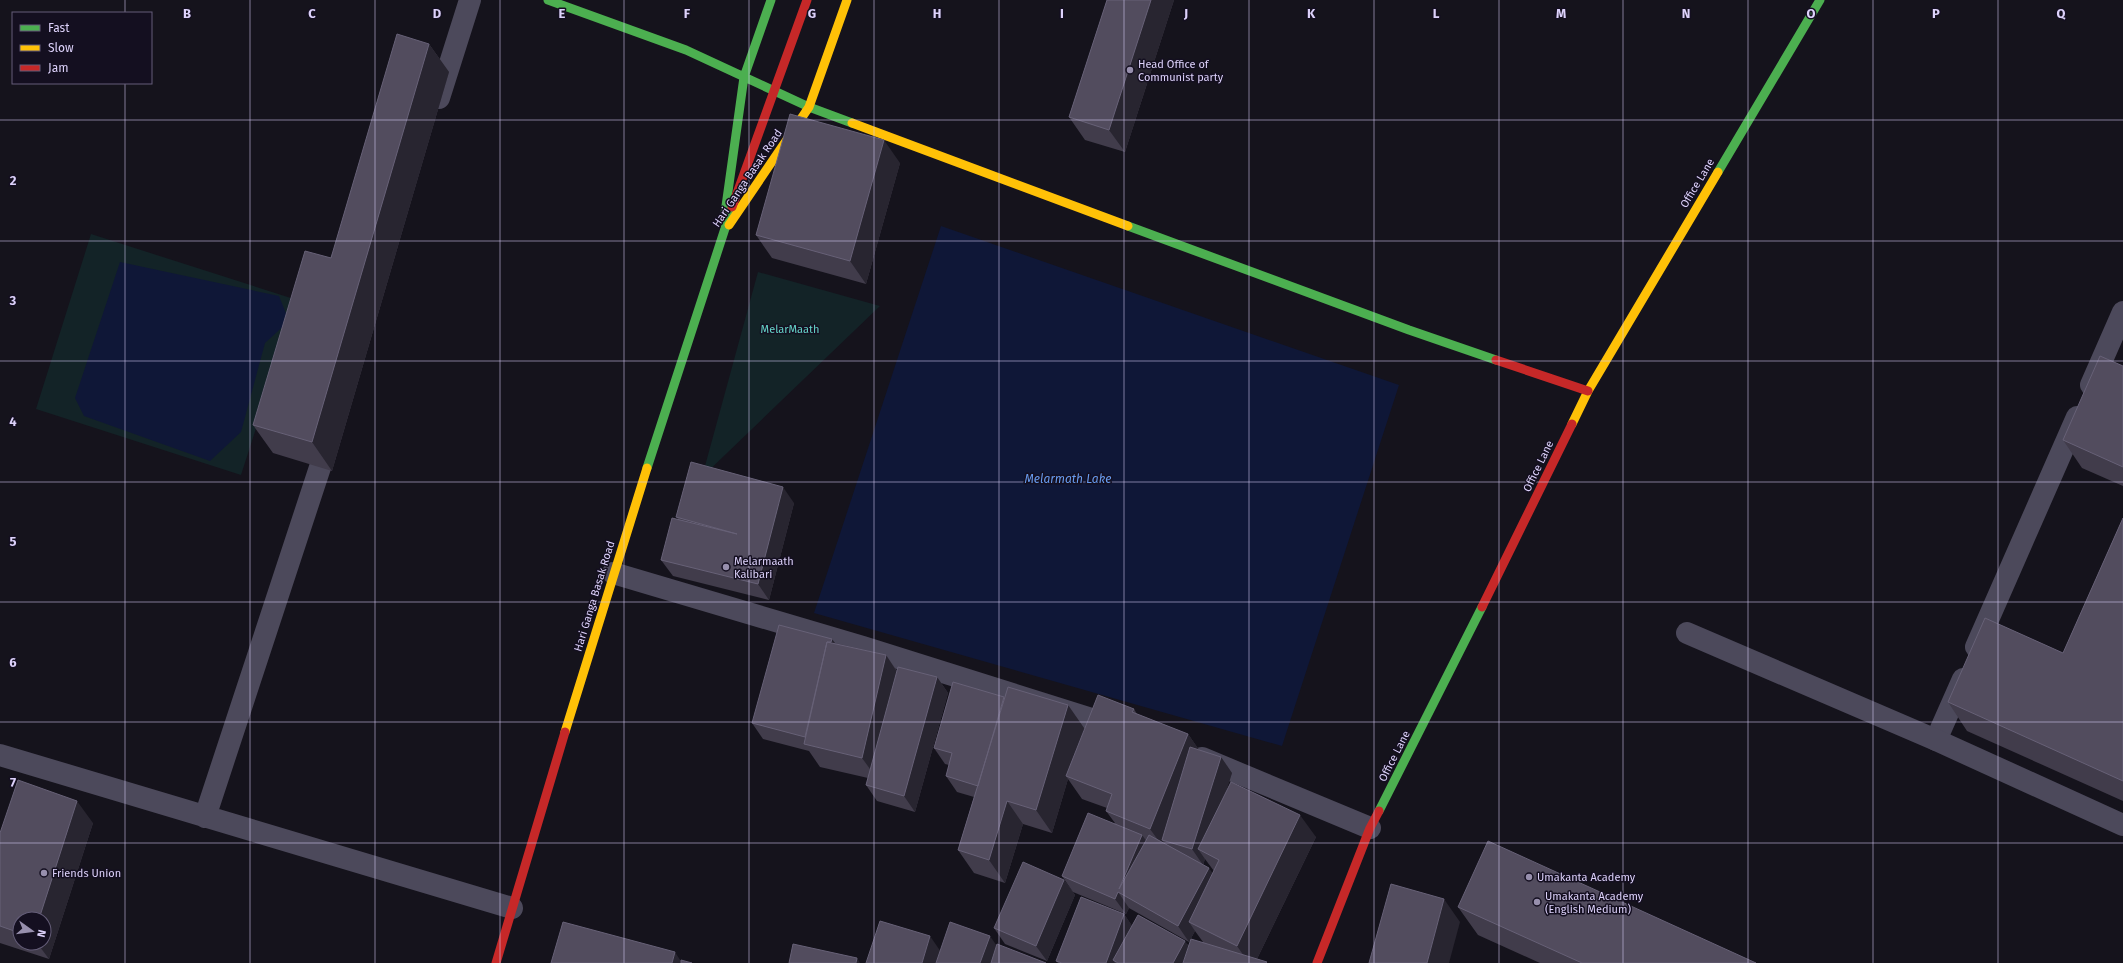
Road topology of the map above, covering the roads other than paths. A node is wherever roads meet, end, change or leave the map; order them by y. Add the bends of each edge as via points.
1 (470, 0) edge
2 (548, 0) edge
3 (771, 0) edge
4 (808, 0) edge
5 (847, 0) edge
6 (1820, 0) edge
7 (744, 77) junction
8 (775, 91) junction
9 (809, 107) junction
10 (434, 114) dead end
11 (721, 238) junction
12 (2123, 312) edge
13 (1588, 391) junction
14 (334, 424) dead end
15 (613, 573) junction
16 (1687, 633) dead end
17 (1133, 733) edge
18 (1936, 740) junction
19 (1185, 752) edge
20 (0, 755) edge
21 (205, 817) junction
22 (2123, 825) edge
23 (1370, 828) junction
24 (512, 908) junction
25 (496, 963) edge
26 (1317, 963) edge

1 - 10 street
2 - 7 street via 686,50
3 - 7 street, Hari Ganga Basak Road
4 - 8 street
5 - 9 street, Hari Ganga Basak Road
6 - 13 street, Office Lane
7 - 8 street
7 - 11 street, Hari Ganga Basak Road
8 - 9 street
8 - 11 street
9 - 11 street, Hari Ganga Basak Road
9 - 13 street via 1409,330
11 - 15 street, Hari Ganga Basak Road
12 - 18 street
13 - 23 street, Office Lane via 1481,610
14 - 21 street
15 - 17 street via 863,647
15 - 24 street, Hari Ganga Basak Road
16 - 18 street
18 - 22 street
19 - 23 street via 1266,783
20 - 21 street
21 - 24 street
23 - 26 street, Office Lane
24 - 25 street, Hari Ganga Basak Road

